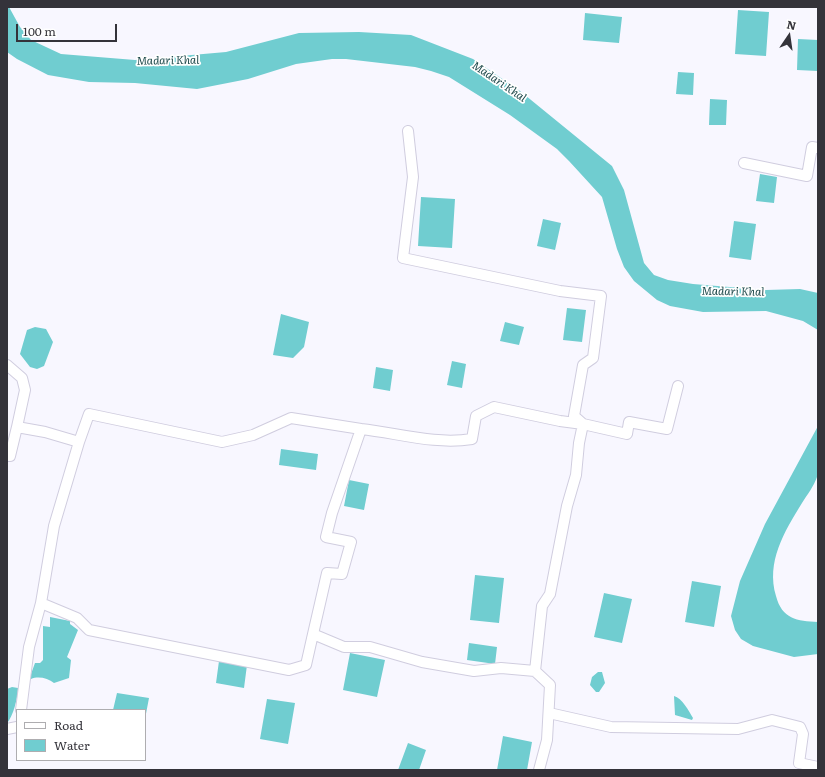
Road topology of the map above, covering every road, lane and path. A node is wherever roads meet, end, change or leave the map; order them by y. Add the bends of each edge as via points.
1 (408, 131) dead end
2 (818, 148) edge
3 (744, 163) dead end
4 (7, 365) edge
5 (678, 386) dead end
6 (583, 424) junction
7 (17, 427) junction
8 (361, 429) junction
9 (79, 442) junction
10 (7, 456) edge
11 (41, 603) junction
12 (313, 634) junction
13 (535, 671) junction
14 (21, 709) edge
15 (549, 713) junction
16 (799, 766) edge
17 (818, 767) edge
18 (539, 770) edge

1 - 6 street via 413,177 403,258 560,291 601,296 593,358 583,365 574,416
2 - 3 street via 812,147 807,176
4 - 7 street via 22,378 25,390
5 - 6 street via 667,430 629,422 627,434
6 - 8 street via 494,407 476,416 472,439 461,441 424,440 390,432
6 - 13 street via 578,443 576,475 567,506 550,594 542,606
7 - 9 street
7 - 10 street via 10,456
8 - 9 street via 290,418 253,435 222,442 89,414
8 - 12 street via 326,537 351,542 342,574 327,572
9 - 11 street via 54,526
11 - 12 street via 77,618 89,630 289,670 306,665
11 - 14 street via 29,647
12 - 13 street via 344,647 370,647 422,662 474,671 501,668
13 - 15 street via 550,685
15 - 16 street via 611,727 738,729 772,720 800,727 803,734
15 - 18 street via 547,740
16 - 17 street

